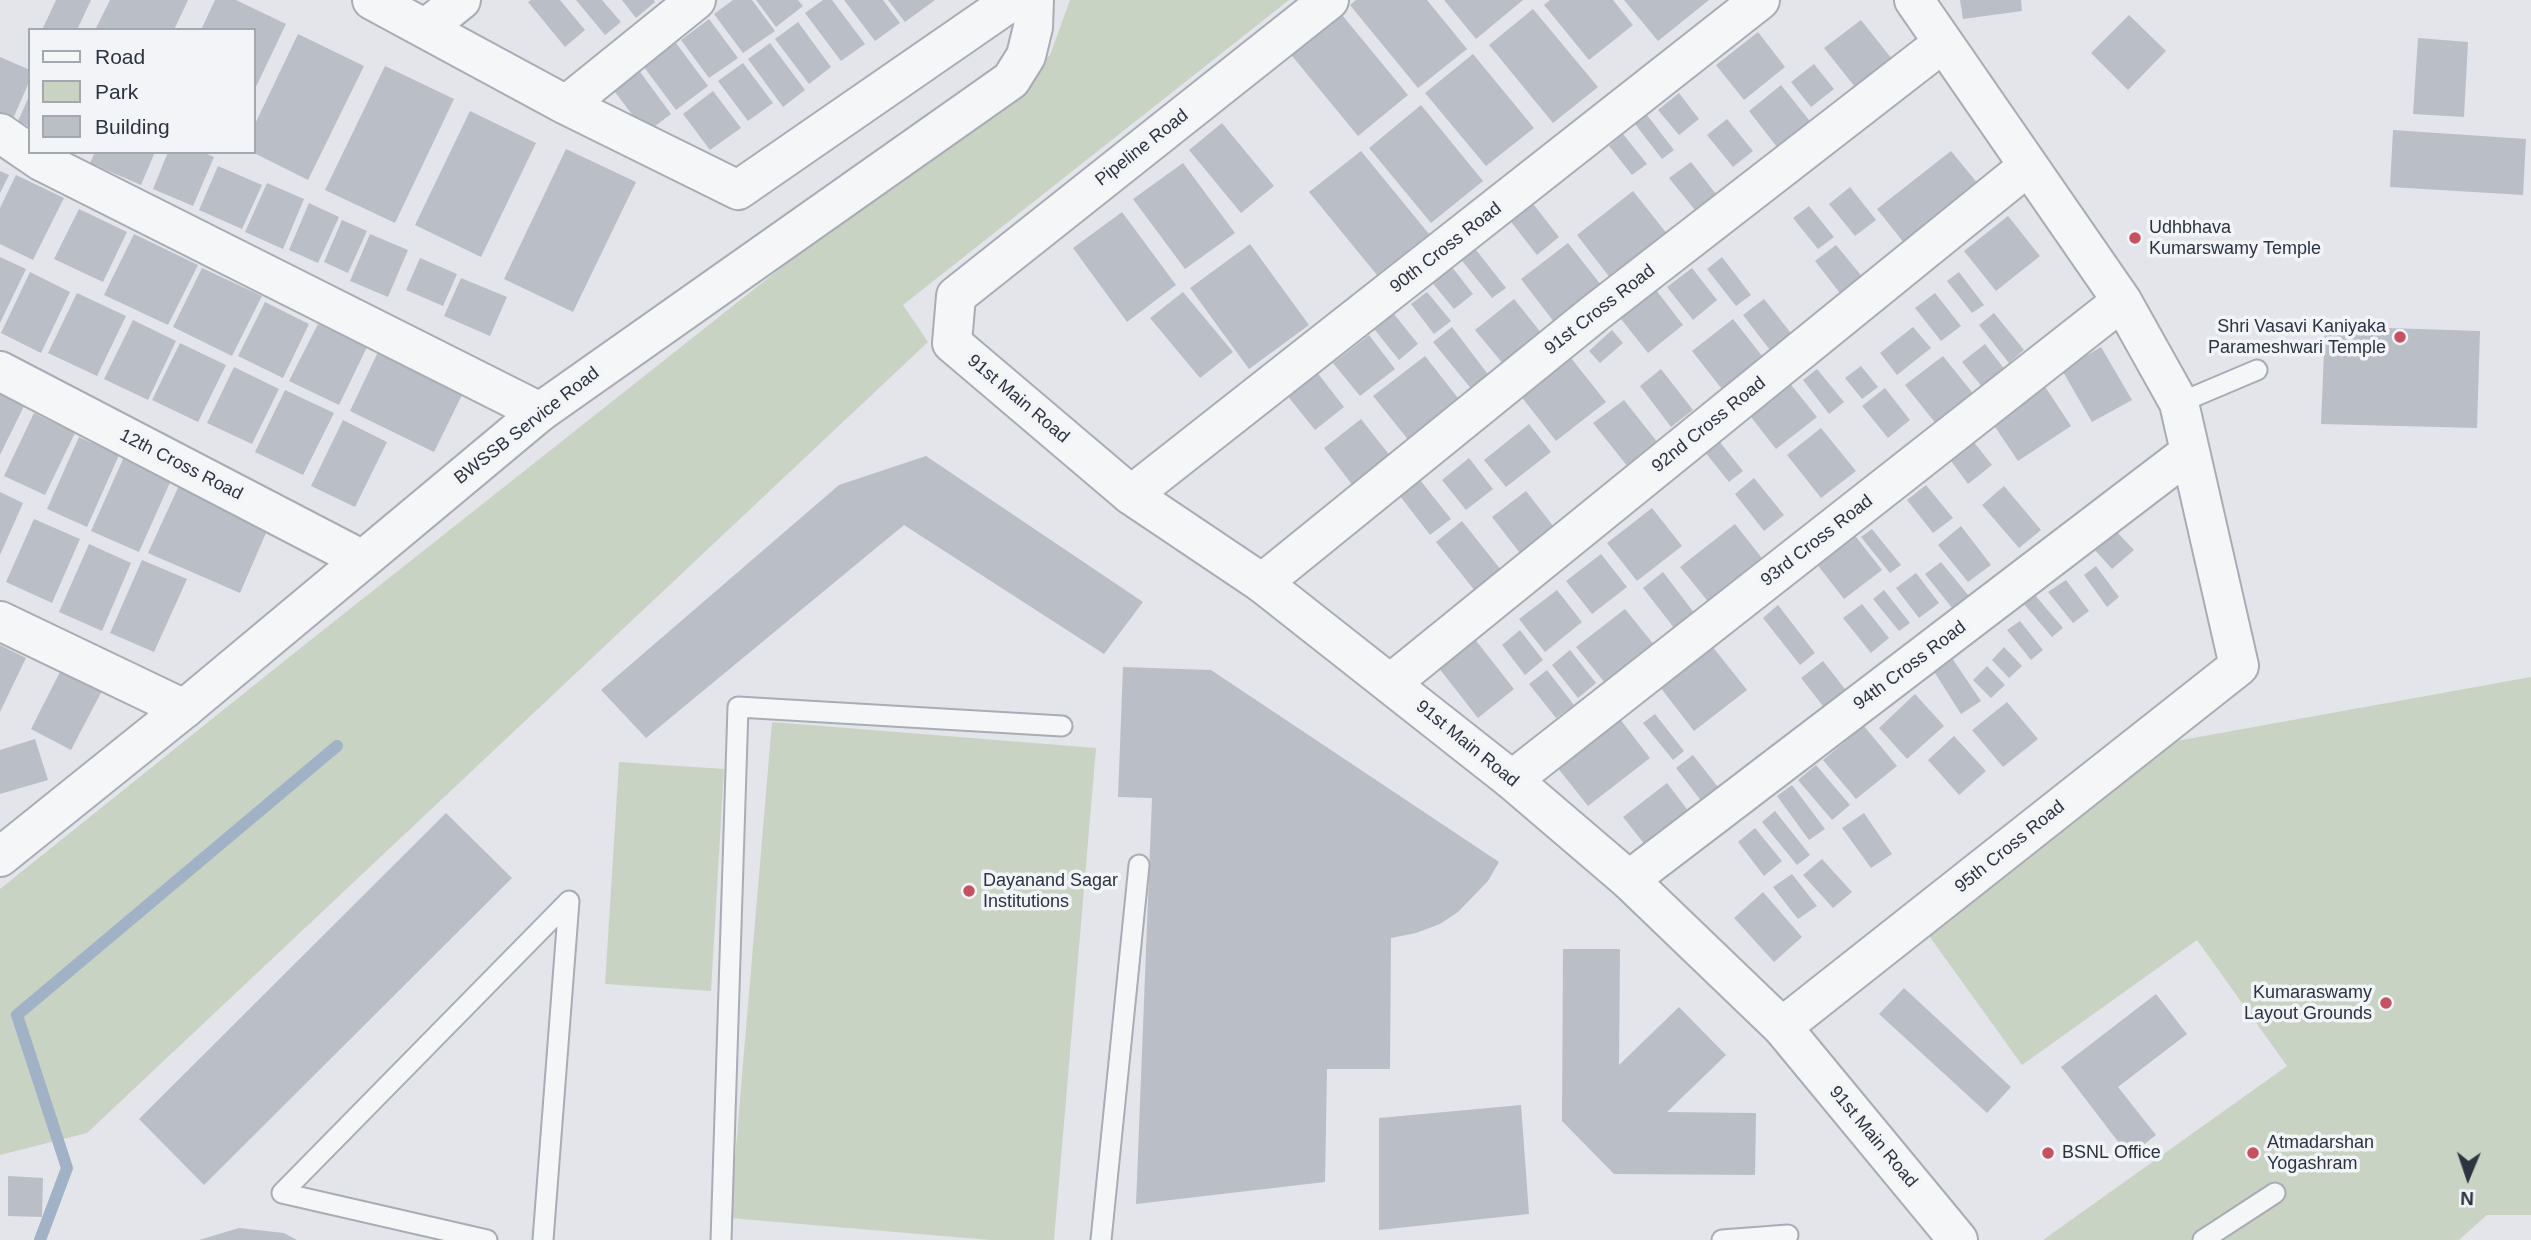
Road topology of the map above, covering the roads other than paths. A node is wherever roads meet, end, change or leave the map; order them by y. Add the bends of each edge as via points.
1 (372, 0) edge
2 (461, 0) edge
3 (696, 0) edge
4 (1013, 0) edge
5 (1034, 0) edge
6 (1329, 0) edge
7 (1760, 0) edge
8 (1914, 0) edge
9 (426, 28) junction
10 (1942, 43) junction
11 (566, 105) junction
12 (0, 133) edge
13 (28, 152) edge
14 (31, 154) edge
15 (2027, 167) junction
16 (956, 296) joint
17 (2123, 301) junction
18 (2257, 370) dead end
19 (0, 371) edge
20 (2179, 403) junction
21 (540, 412) junction
22 (2190, 452) junction
23 (1131, 495) junction
24 (361, 559) junction
25 (1262, 583) junction
26 (0, 621) edge
27 (1391, 683) junction
28 (184, 709) junction
29 (1062, 726) dead end
30 (1512, 780) junction
31 (5, 845) edge
32 (1139, 864) dead end
33 (1629, 880) junction
34 (1782, 1027) junction
35 (2275, 1193) dead end
36 (1788, 1235) dead end
37 (487, 1240) edge
38 (543, 1240) edge
39 (721, 1240) edge
40 (1101, 1240) edge
41 (1722, 1240) edge
42 (1958, 1240) edge
43 (2203, 1240) edge

1 - 9 street
2 - 9 street
3 - 11 street
4 - 11 street via 738,190
5 - 21 street, BWSSB Service Road via 1026,56 1011,80
6 - 16 street, Pipeline Road
7 - 23 street, 90th Cross Road
8 - 10 street
9 - 11 street
10 - 15 street
10 - 25 street, 91st Cross Road via 1595,313
12 - 13 street
14 - 21 street
15 - 17 street
15 - 27 street, 92nd Cross Road
16 - 23 street, 91st Main Road via 952,343
17 - 20 street
17 - 30 street, 93rd Cross Road
18 - 20 lane
19 - 24 street, 12th Cross Road
20 - 22 street
21 - 24 street, BWSSB Service Road
22 - 33 street, 94th Cross Road
22 - 34 street, 95th Cross Road via 2239,666
23 - 25 street, 91st Main Road
24 - 28 street, BWSSB Service Road
25 - 27 street, 91st Main Road
26 - 28 street
27 - 30 street, 91st Main Road
28 - 31 street, BWSSB Service Road
29 - 39 lane via 738,707
30 - 33 street, 91st Main Road
32 - 40 lane
33 - 34 street, 91st Main Road
34 - 42 street, 91st Main Road
35 - 43 lane
36 - 41 lane
37 - 38 lane via 282,1193 569,901

